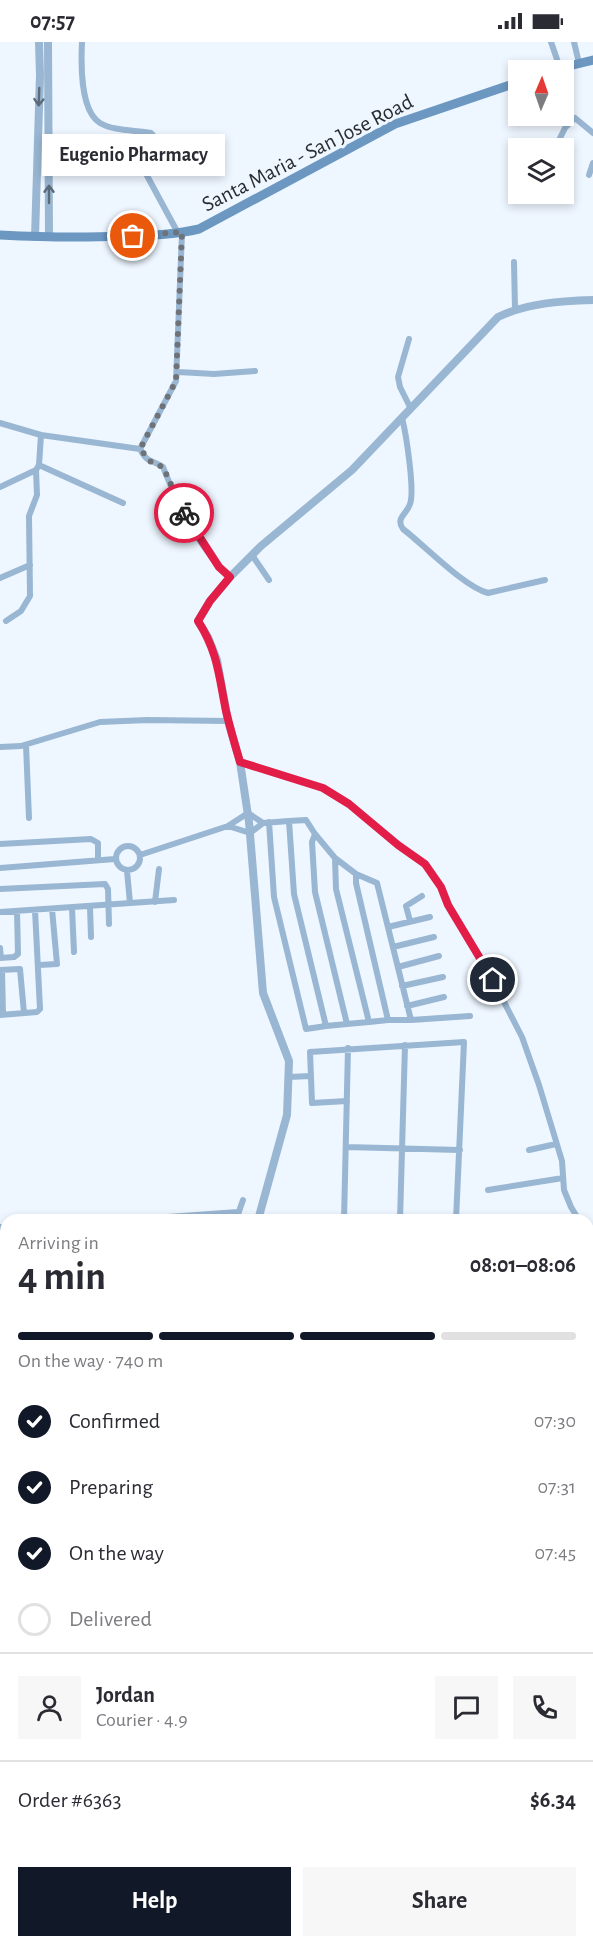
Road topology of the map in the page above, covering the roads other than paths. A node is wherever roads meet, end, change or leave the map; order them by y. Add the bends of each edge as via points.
1 (39, 42) edge
2 (48, 42) edge
3 (82, 42) edge
4 (551, 42) edge
5 (574, 42) edge
6 (554, 60) edge
7 (593, 60) edge
8 (579, 63) junction
9 (574, 64) edge
10 (508, 86) edge
11 (593, 133) edge
12 (49, 135) junction
13 (38, 136) junction
14 (560, 138) edge
15 (593, 163) edge
16 (37, 171) junction
17 (49, 171) junction
18 (589, 175) dead end
19 (180, 233) junction
20 (0, 236) edge
21 (35, 237) junction
22 (49, 237) junction
23 (514, 262) dead end
24 (593, 300) edge
25 (515, 309) junction
26 (409, 339) dead end
27 (255, 371) dead end
28 (178, 372) junction
29 (411, 409) junction
30 (402, 418) junction
31 (0, 423) edge
32 (41, 435) junction
33 (140, 449) junction
34 (37, 468) junction
35 (0, 487) edge
36 (123, 503) dead end
37 (252, 555) junction
38 (30, 565) junction
39 (230, 577) junction
40 (0, 578) edge
41 (268, 580) dead end
42 (545, 580) dead end
43 (6, 621) dead end
44 (228, 721) junction
45 (26, 745) junction
46 (0, 747) edge
47 (240, 762) junction
48 (248, 813) junction
49 (29, 818) dead end
50 (289, 821) junction
51 (266, 822) junction
52 (228, 826) junction
53 (250, 833) junction
54 (315, 834) junction
55 (0, 844) edge
56 (140, 855) junction
57 (335, 858) junction
58 (115, 859) junction
59 (98, 861) junction
60 (0, 868) edge
61 (159, 868) dead end
62 (127, 871) junction
63 (356, 874) junction
64 (0, 889) edge
65 (422, 896) dead end
66 (174, 900) dead end
67 (155, 902) junction
68 (130, 903) junction
69 (109, 905) junction
70 (90, 907) junction
71 (72, 908) junction
72 (52, 909) junction
73 (36, 910) junction
74 (17, 911) junction
75 (0, 912) edge
76 (430, 917) dead end
77 (410, 921) junction
78 (109, 924) dead end
79 (388, 927) junction
80 (91, 937) dead end
81 (434, 937) dead end
82 (393, 947) junction
83 (0, 948) edge
84 (74, 952) dead end
85 (439, 956) dead end
86 (0, 958) edge
87 (39, 965) junction
88 (398, 967) junction
89 (1, 970) edge
90 (443, 977) dead end
91 (402, 986) junction
92 (444, 997) dead end
93 (407, 1006) junction
94 (24, 1013) junction
95 (1, 1015) edge
96 (470, 1016) dead end
97 (388, 1020) junction
98 (411, 1020) junction
99 (369, 1022) junction
100 (347, 1024) junction
101 (326, 1026) junction
102 (405, 1045) junction
103 (348, 1048) junction
104 (310, 1076) junction
105 (289, 1077) junction
106 (347, 1101) junction
107 (556, 1144) junction
108 (346, 1147) junction
109 (402, 1149) junction
110 (460, 1150) junction
111 (529, 1150) dead end
112 (563, 1178) junction
113 (488, 1190) dead end
114 (243, 1200) dead end
115 (238, 1214) edge
116 (260, 1214) edge
117 (344, 1214) edge
118 (400, 1214) edge
119 (456, 1214) edge
120 (575, 1214) edge

1 -> 13 street
2 - 12 street
3 - 19 street via 87,103 94,117 111,127 156,137 157,145 145,172
4 - 6 street
5 - 8 street
7 - 8 main road
8 - 9 main road
10 - 19 main road, Santa Maria - San Jose Road via 395,124 199,229
11 - 14 street via 575,118
12 - 13 street
12 - 17 street
13 - 16 street
15 - 18 street
16 - 17 street
16 - 21 street
22 -> 17 street
19 - 22 main road, Santa Maria - San Jose Road
19 - 28 street
20 - 21 main road, Santa Maria - San Jose Road
21 - 22 main road, Santa Maria - San Jose Road
23 - 25 street
24 - 25 street
25 - 29 street via 498,317
26 - 29 street via 398,377
27 - 28 street
28 - 33 street
29 - 30 street
30 - 37 street via 352,470
30 - 42 street via 411,503 400,519 403,529 482,591 489,593
31 - 32 street
32 - 33 street
32 - 34 street
33 - 39 street via 151,462 163,467 189,522
34 - 35 street
34 - 36 street
34 - 38 street via 37,495 29,516
37 - 39 street
37 - 41 street
38 - 40 street
38 - 43 street via 30,596 21,611
39 - 44 street via 198,621 217,660
44 - 45 street via 100,722
44 - 47 street
45 - 46 street
45 - 49 street
47 - 48 street
47 - 107 street via 323,788 425,864 508,1007 536,1076
48 - 51 street
48 - 52 street
48 - 53 street
50 - 51 street
50 - 54 street via 306,820
50 - 101 street via 294,894
51 - 53 street
51 - 101 street via 274,897 306,1029
52 - 53 street
52 - 56 street
53 - 105 street via 263,993 289,1061
54 - 57 street
54 - 100 street via 315,891
55 - 59 street via 91,839 98,843
56 - 58 street via 132,846 126,846 120,848
56 - 62 street via 138,866
57 - 63 street
57 - 99 street via 336,889
58 - 59 street
58 - 62 street
59 - 60 street
61 - 67 street
62 - 68 street
63 - 79 street via 377,883
63 - 97 street
64 - 69 street via 105,884
65 - 77 street via 406,906
66 - 67 street
67 - 68 street
68 - 69 street
69 - 70 street
69 - 78 street
70 - 71 street
70 - 80 street
71 - 72 street
71 - 84 street
72 - 73 street
72 - 87 street via 57,964
73 - 74 street
73 - 87 street
74 - 75 street
74 - 86 street via 18,954
76 - 77 street
77 - 79 street
79 - 82 street
81 - 82 street
82 - 88 street
83 - 86 street
85 - 88 street
87 - 94 street via 40,1009
88 - 91 street
89 - 94 street via 20,969
89 - 95 street
90 - 91 street
91 - 93 street
92 - 93 street
93 - 98 street
94 - 95 street
96 - 98 street
97 - 98 street
97 - 99 street
99 - 100 street
100 - 101 street
102 - 103 street
102 - 109 street
102 - 110 street via 464,1042
103 - 104 street via 310,1052
103 - 106 street
104 - 105 street
104 - 106 street via 312,1103
105 - 116 street via 286,1115
106 - 108 street
107 - 111 street
107 - 112 street
108 - 109 street
108 - 117 street
109 - 110 street
109 - 118 street
110 - 119 street
112 - 113 street
112 - 120 street
114 - 115 street

